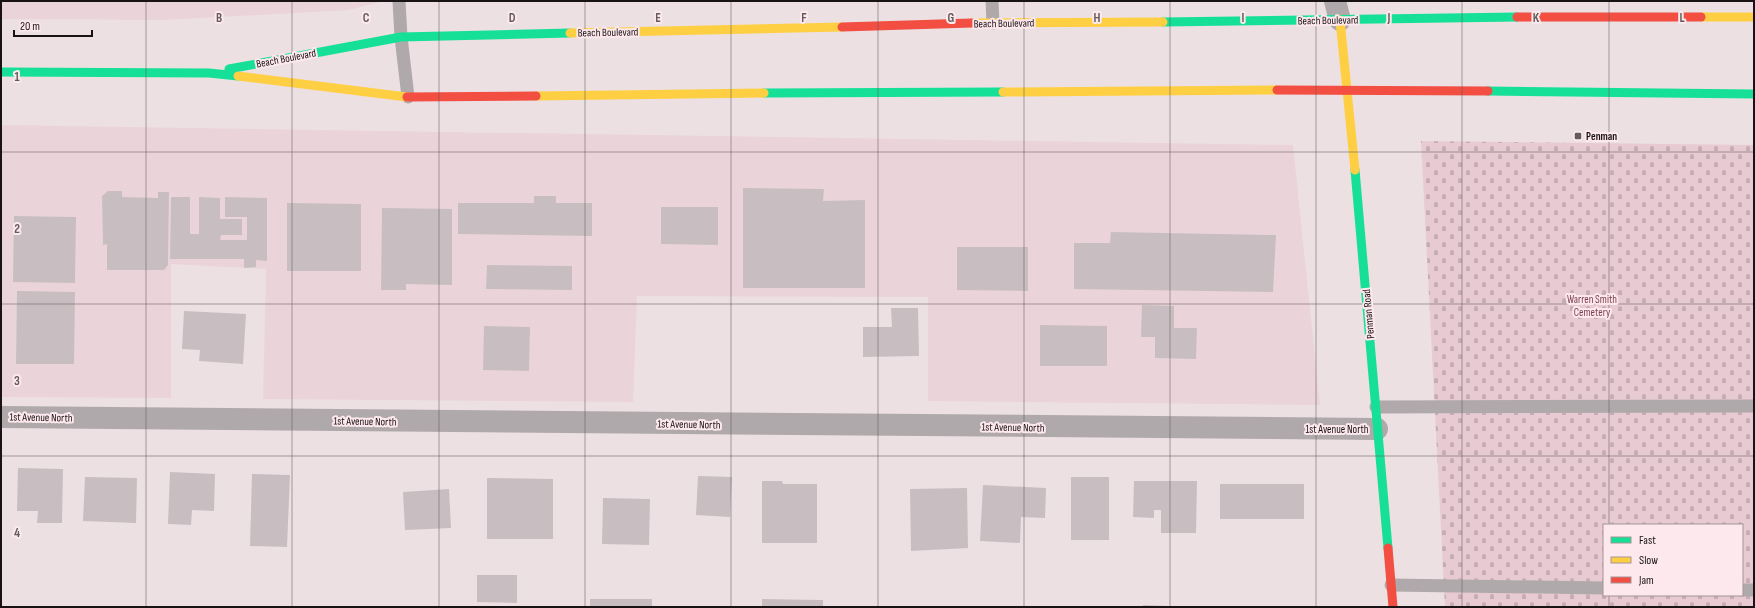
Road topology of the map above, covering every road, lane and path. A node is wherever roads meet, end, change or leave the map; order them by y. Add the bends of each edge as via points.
1 (399, 1) edge
2 (992, 1) edge
3 (1338, 11) edge
4 (1754, 17) edge
5 (993, 23) junction
6 (400, 36) junction
7 (1, 72) edge
8 (209, 73) junction
9 (1347, 90) junction
10 (1754, 94) edge
11 (408, 96) junction
12 (1754, 406) edge
13 (1376, 407) junction
14 (1, 417) edge
15 (1377, 429) junction
16 (1391, 585) junction
17 (1603, 588) edge
18 (1743, 590) edge
19 (1754, 590) edge
20 (1393, 607) edge

1 - 6 lane
2 - 5 lane
3 - 4 main road, Beach Boulevard
3 - 5 main road, Beach Boulevard
3 - 9 main road, Penman Road
5 - 6 main road, Beach Boulevard
6 - 8 main road, Beach Boulevard
6 - 11 lane
7 - 8 main road
8 - 11 main road
9 - 10 main road
9 - 11 main road
9 - 13 main road, Penman Road
12 - 13 lane
13 - 15 main road, Penman Road
14 - 15 street, 1st Avenue North
15 - 16 main road, Penman Road
16 - 17 lane
16 - 20 main road, Penman Road
18 - 19 lane

